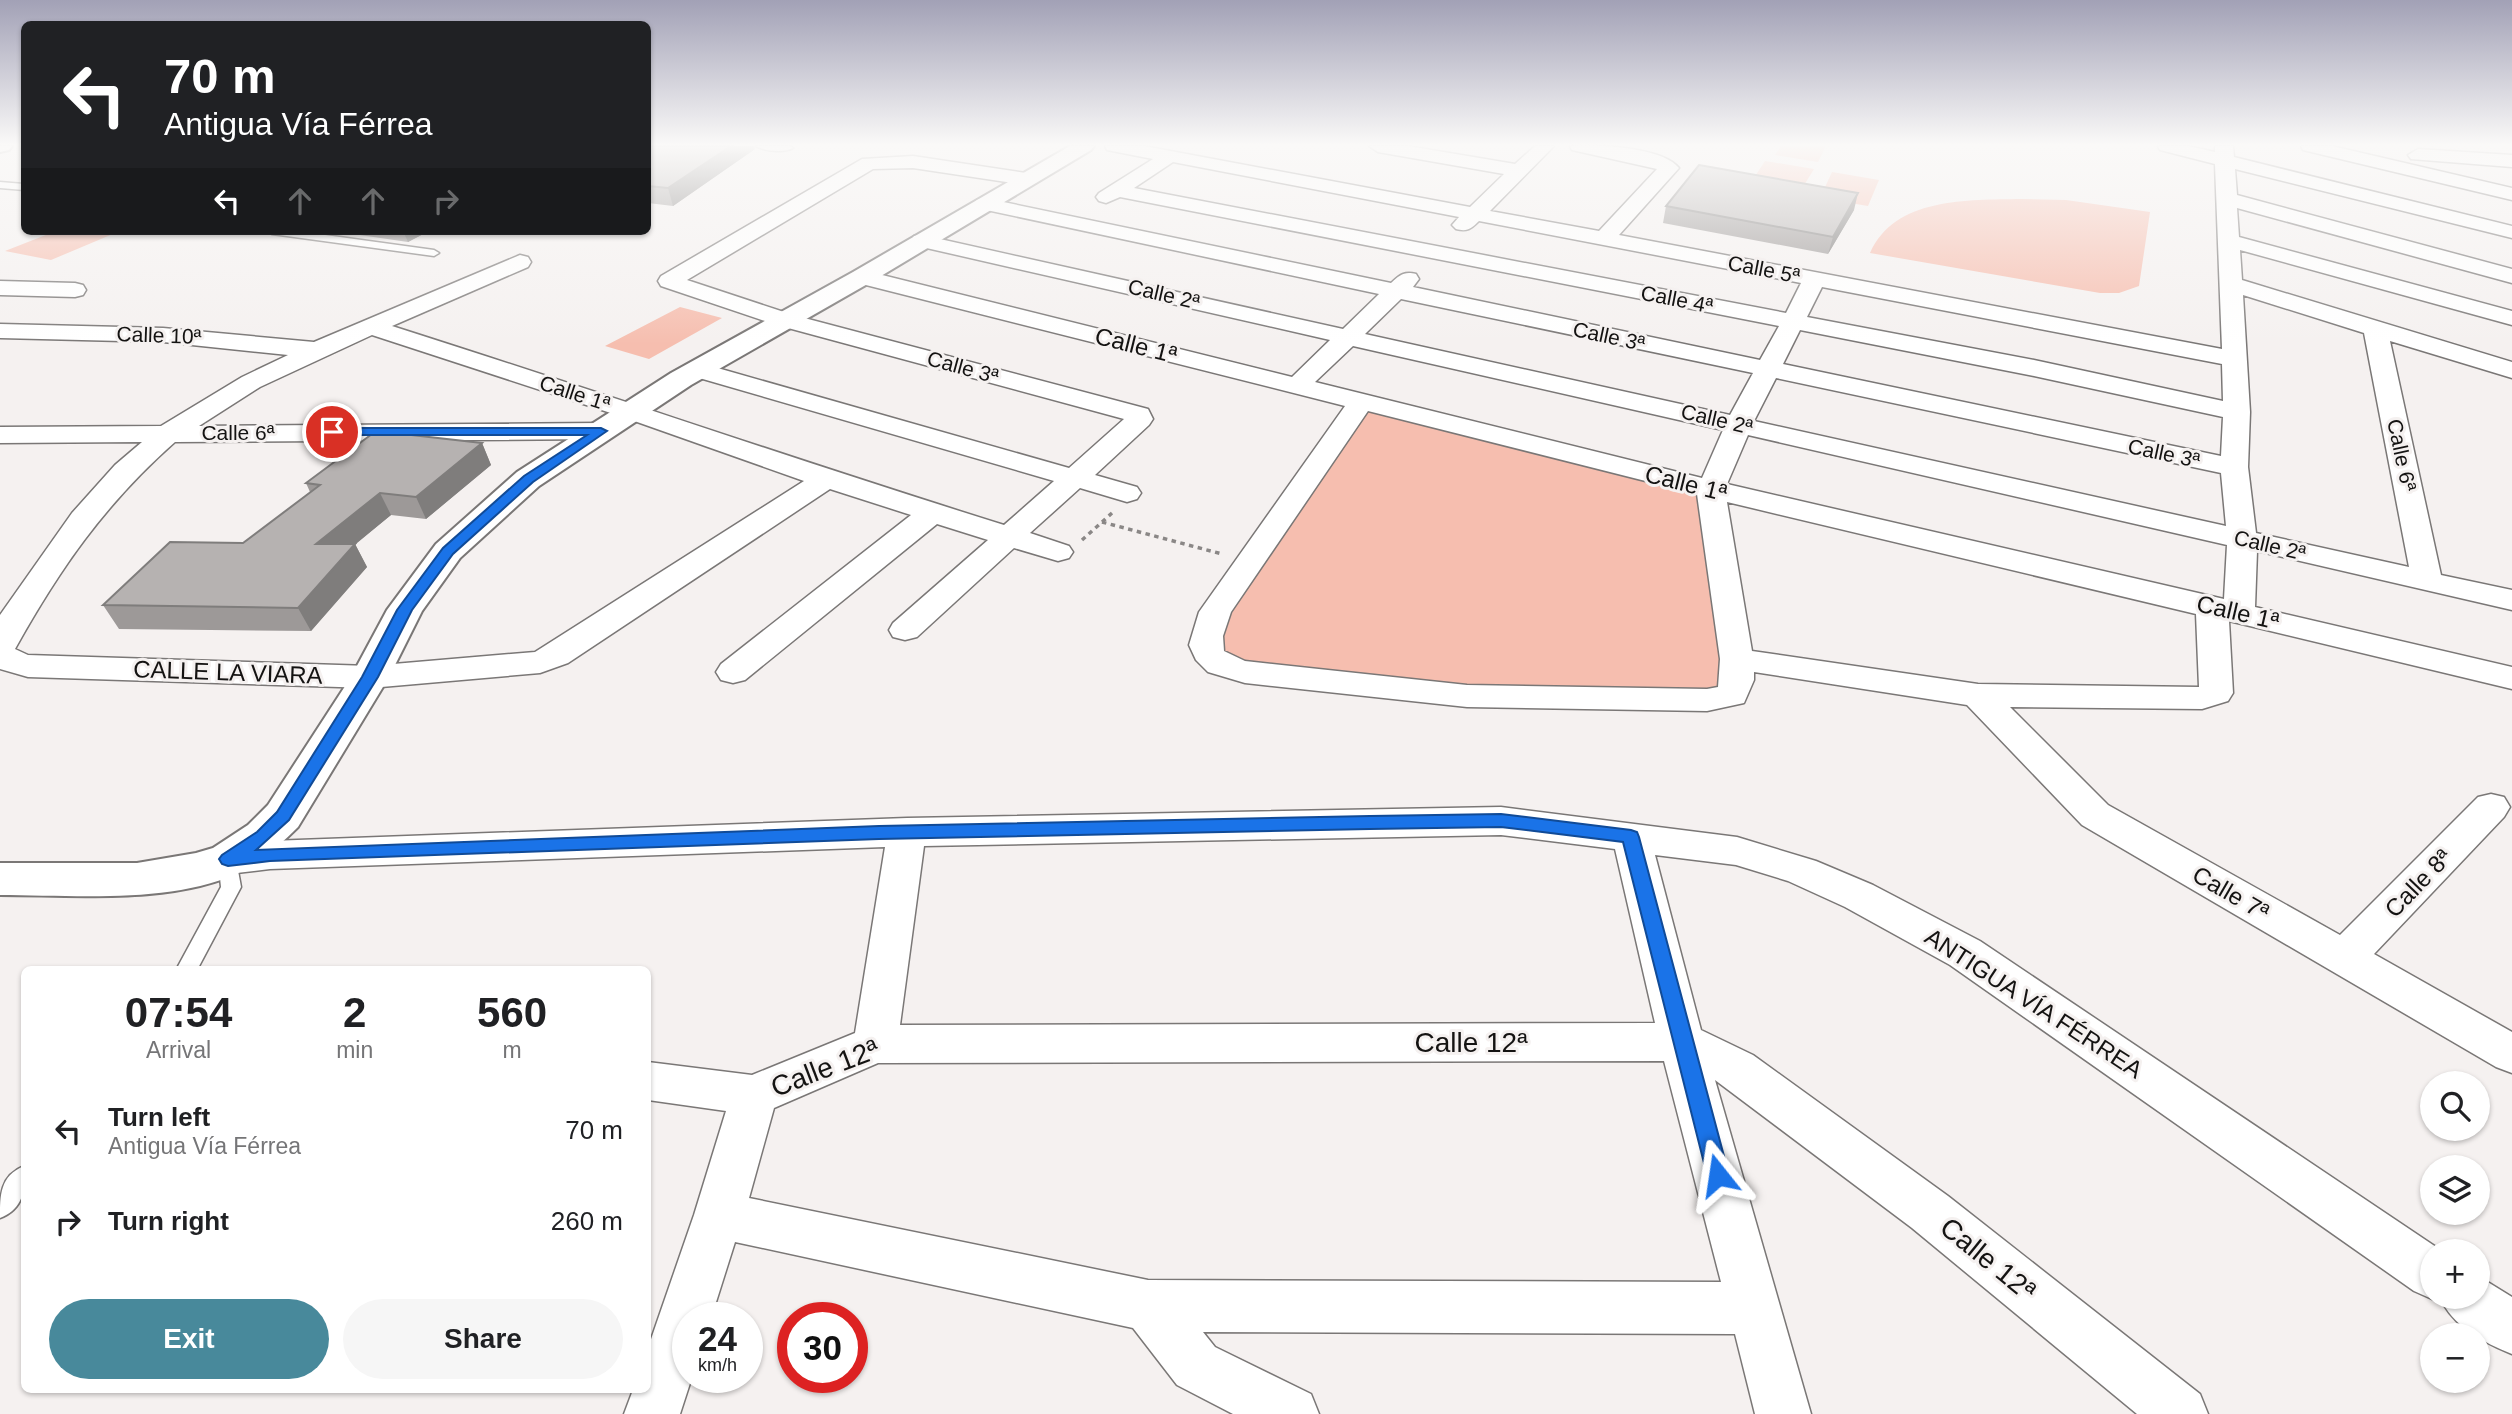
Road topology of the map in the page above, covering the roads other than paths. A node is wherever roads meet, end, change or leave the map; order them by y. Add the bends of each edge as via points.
1 (786, 212) edge
2 (971, 212) edge
3 (1023, 212) edge
4 (1081, 212) edge
5 (1229, 212) edge
6 (1463, 212) edge
7 (1629, 212) edge
8 (2228, 212) edge
9 (2275, 212) edge
10 (2440, 212) edge
11 (1474, 214) junction
12 (1067, 221) junction
13 (2512, 232) edge
14 (301, 235) edge
15 (1605, 238) junction
16 (922, 241) junction
17 (2230, 241) junction
18 (1024, 248) junction
19 (1436, 252) junction
20 (434, 253) dead end
21 (520, 262) dead end
22 (2512, 276) edge
23 (862, 277) junction
24 (1815, 279) junction
25 (2231, 284) junction
26 (964, 286) junction
27 (0, 288) edge
28 (75, 290) dead end
29 (1395, 291) junction
30 (2512, 318) edge
31 (785, 320) junction
32 (1793, 321) junction
33 (371, 327) junction
34 (2376, 330) junction
35 (0, 331) edge
36 (1349, 336) junction
37 (317, 350) junction
38 (2234, 359) junction
39 (1767, 369) junction
40 (698, 370) junction
41 (2512, 370) edge
42 (1297, 386) junction
43 (1361, 402) junction
44 (632, 411) junction
45 (2236, 412) junction
46 (1739, 424) junction
47 (601, 431) junction
48 (170, 432) junction
49 (0, 435) edge
50 (2234, 467) junction
51 (826, 479) junction
52 (1073, 479) junction
53 (1711, 489) junction
54 (1127, 493) road end
55 (932, 513) junction
56 (1008, 537) junction
57 (2242, 538) junction
58 (1058, 552) road end
59 (2427, 580) junction
60 (2512, 600) edge
61 (2226, 609) junction
62 (905, 630) dead end
63 (0, 647) edge
64 (0, 653) edge
65 (1737, 659) junction
66 (733, 672) dead end
67 (370, 677) junction
68 (2512, 678) edge
69 (1978, 695) junction
70 (2491, 807) dead end
71 (907, 832) junction
72 (1631, 837) junction
73 (228, 859) junction
74 (0, 879) edge
75 (2344, 958) junction
76 (188, 966) edge
77 (1682, 1042) junction
78 (875, 1044) junction
79 (2512, 1054) edge
80 (651, 1081) edge
81 (754, 1095) junction
82 (21, 1181) edge
83 (0, 1206) edge
84 (719, 1215) junction
85 (2420, 1265) edge
86 (1149, 1306) junction
87 (1754, 1308) junction
88 (2484, 1309) edge
89 (2512, 1328) edge
90 (652, 1414) edge
91 (1291, 1414) edge
92 (1783, 1414) edge
93 (2180, 1414) edge

1 - 31 street, Calle 3ª via 669,281
2 - 16 street
3 - 12 street, Calle 3ª
4 - 12 street
5 - 19 street, Calle 4ª
6 - 11 street, Calle 5ª
7 - 15 street
8 - 17 street
9 - 22 street
10 - 13 street
11 - 15 street, Calle 5ª
11 - 19 street
12 - 18 street
12 - 29 street, Calle 3ª
14 - 20 lane
15 - 24 street, Calle 5ª
16 - 18 street, Calle 2ª
16 - 23 street
17 - 25 street
17 - 30 street
18 - 26 street
18 - 36 street, Calle 2ª
19 - 29 street
19 - 32 street, Calle 4ª
21 - 33 street
23 - 26 street, Calle 1ª
23 - 31 street
24 - 32 street
24 - 38 street, Calle 5ª
25 - 34 street
25 - 38 street
26 - 42 street, Calle 1ª
27 - 28 street
29 - 36 street
29 - 39 street, Calle 3ª
31 - 40 street
31 - 52 street, Calle 3ª via 1139,415 1140,419
32 - 39 street
32 - 45 street, Calle 4ª
33 - 37 street
33 - 44 street, Calle 1ª
34 - 41 street
34 - 59 street, Calle 6ª
35 - 37 street, Calle 10ª via 176,335
36 - 42 street
36 - 46 street, Calle 2ª
37 - 48 street via 251,382
38 - 45 street
39 - 46 street
39 - 50 street, Calle 3ª
40 - 44 street
40 - 52 street
42 - 43 street, Calle 1ª
43 - 53 street, Calle 1ª
43 - 65 street via 1215,612 1204,642 1220,665 1245,672 1466,696 1707,700 1732,695
44 - 47 street
44 - 51 street, Calle 1ª
45 - 50 street
46 - 53 street
46 - 57 street, Calle 2ª
47 - 48 street, Calle 6ª
47 - 67 street via 528,479 448,551 405,610
48 - 49 street, Calle 6ª
48 - 63 street via 125,471 82,519 11,623
50 - 57 street
51 - 55 street, Calle 1ª
51 - 67 street, CALLE LA VIARA via 556,656 540,662
52 - 54 street
52 - 56 street
53 - 61 street, Calle 1ª
53 - 65 street
55 - 56 street, Calle 1ª
55 - 66 street
56 - 58 street, Calle 1ª
56 - 62 street
57 - 59 street, Calle 2ª
57 - 61 street
59 - 60 street, Calle 2ª
61 - 68 street, Calle 1ª
61 - 69 street via 2217,693 2202,698
64 - 67 street, CALLE LA VIARA via 9,662 28,666
65 - 69 street
67 - 73 street via 283,816
69 - 75 street, Calle 7ª via 2095,814
70 - 75 street, Calle 8ª
71 - 72 street, ANTIGUA VÍA FÉRREA via 1501,821
71 - 73 street, ANTIGUA VÍA FÉRREA
71 - 78 street
72 - 77 street
72 - 85 street, ANTIGUA VÍA FÉRREA via 1737,851 1802,871 1954,947
73 - 74 street, ANTIGUA VÍA FÉRREA via 199,869 137,878
73 - 76 lane via 231,887
75 - 79 street, Calle 7ª
77 - 78 street, Calle 12ª
77 - 87 street
77 - 93 street, Calle 12ª via 1737,1069 1920,1204
78 - 81 street, Calle 12ª
80 - 81 street, Calle 12ª
81 - 84 street
82 - 83 lane
84 - 86 street
84 - 90 street
86 - 87 street
86 - 91 street via 1196,1366
87 - 92 street
88 - 89 street

